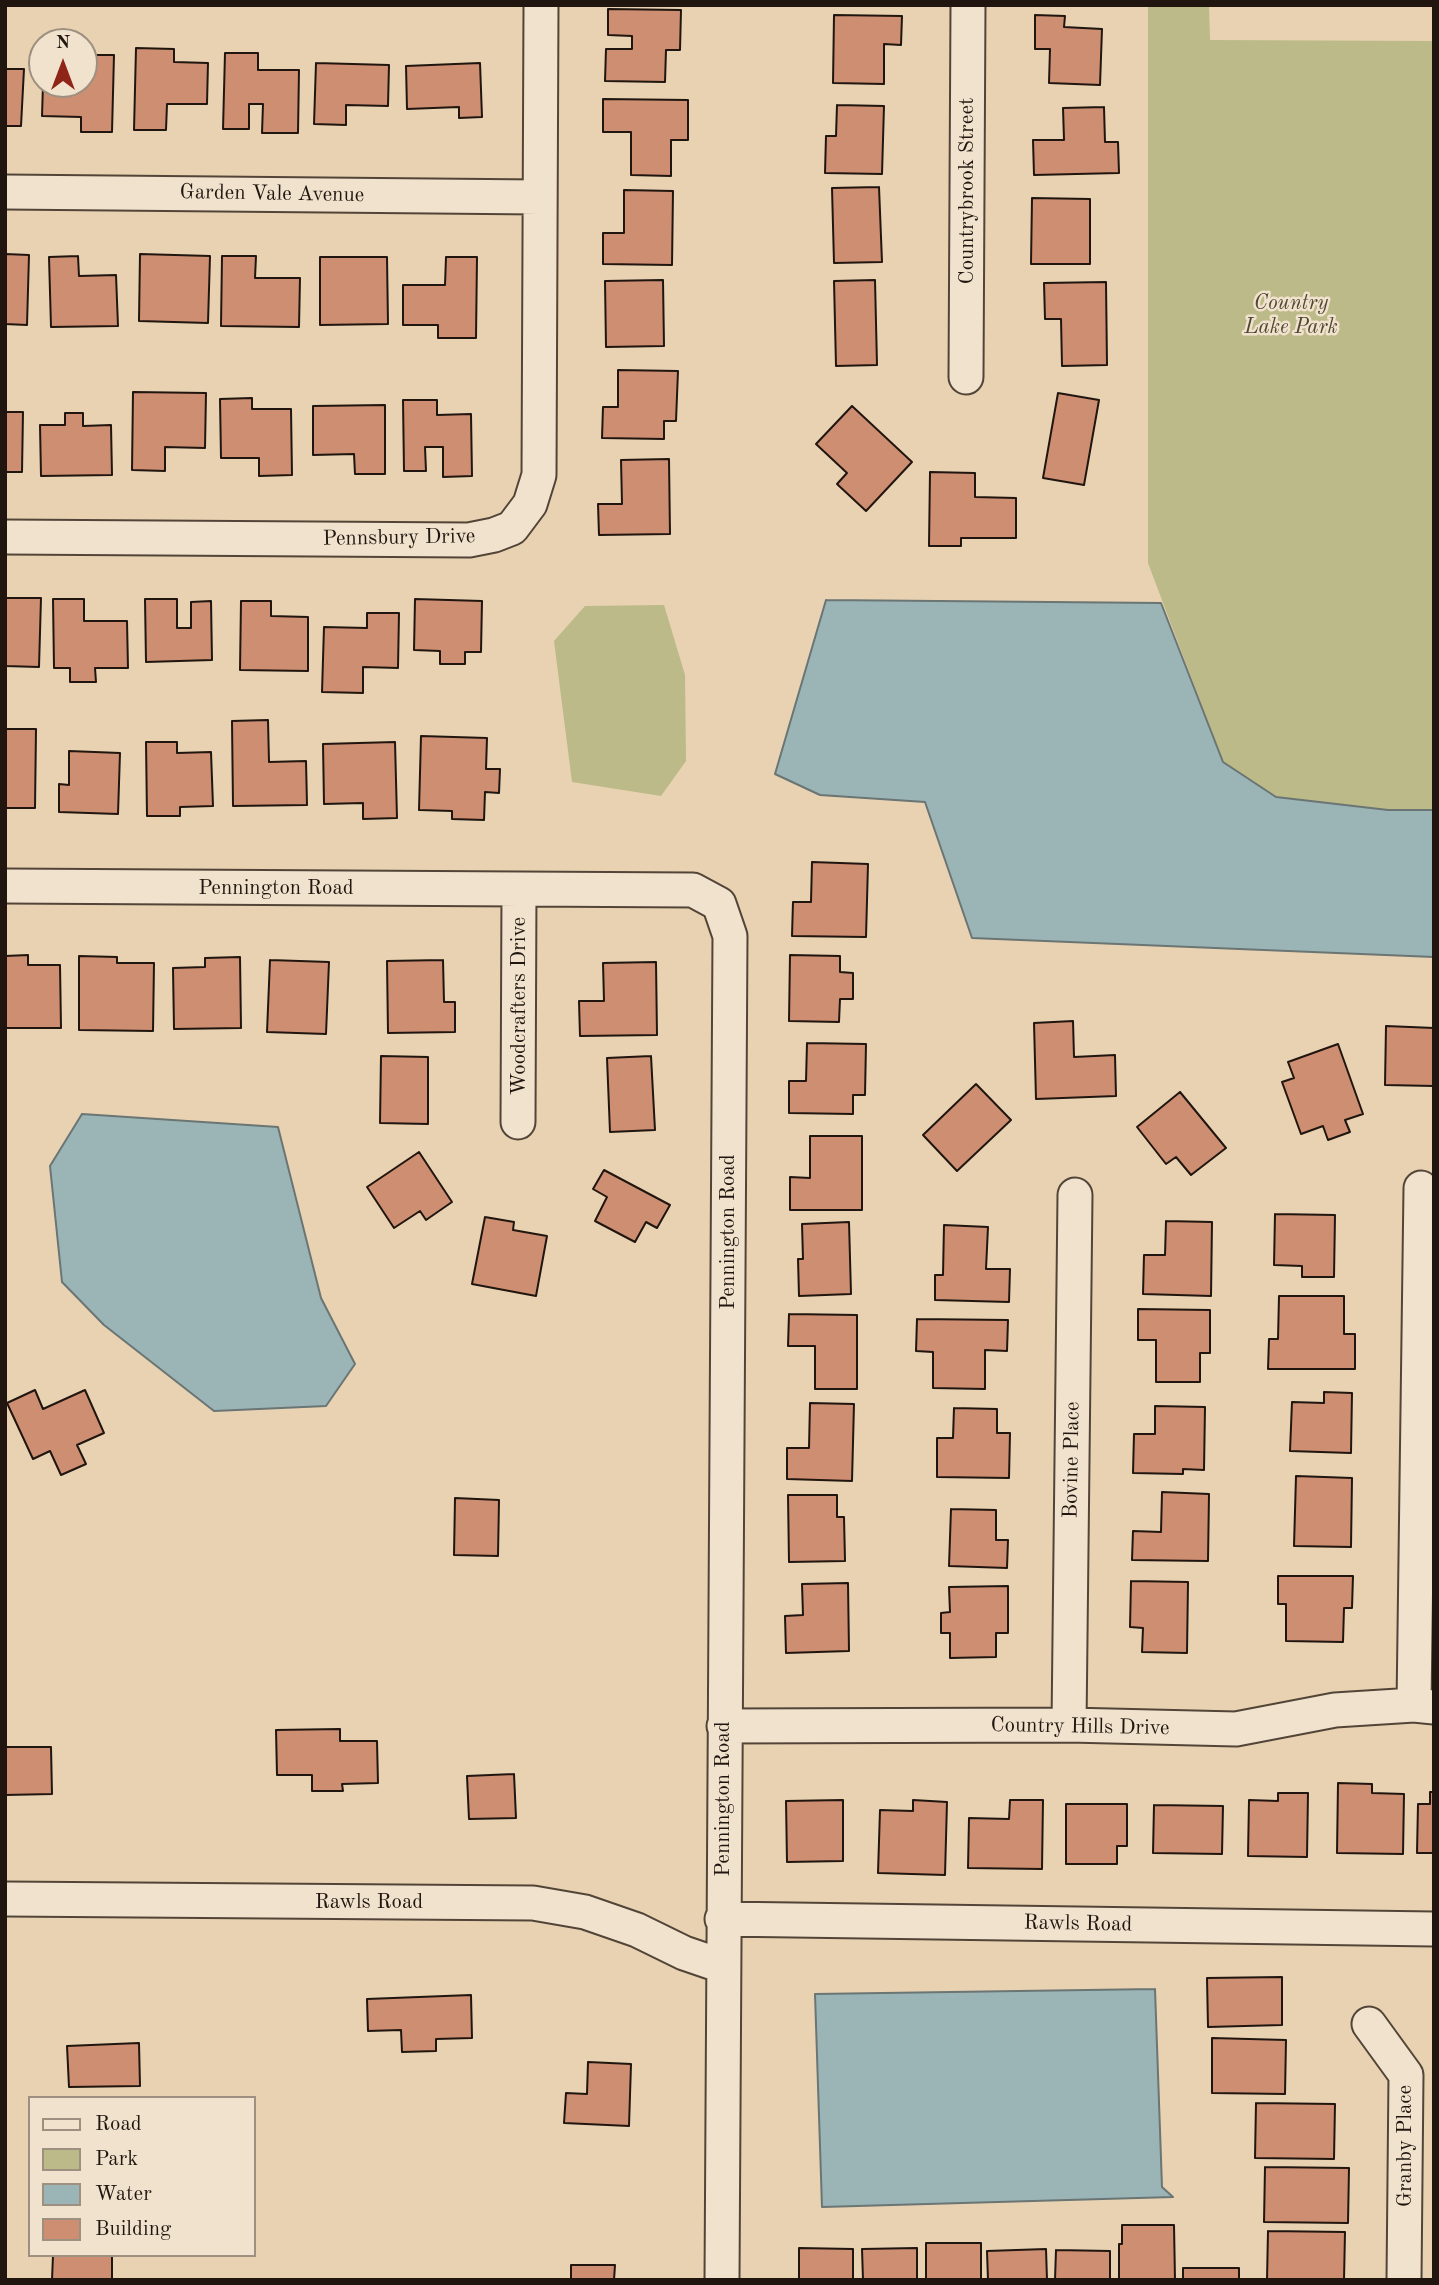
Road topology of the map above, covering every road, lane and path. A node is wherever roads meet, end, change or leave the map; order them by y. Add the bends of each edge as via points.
1 (541, 5) edge
2 (968, 5) edge
3 (5, 192) edge
4 (539, 197) junction
5 (966, 377) dead end
6 (5, 537) edge
7 (5, 886) edge
8 (519, 890) junction
9 (518, 1122) dead end
10 (1421, 1188) dead end
11 (1075, 1195) dead end
12 (1424, 1706) edge
13 (1069, 1725) junction
14 (724, 1727) junction
15 (5, 1899) edge
16 (722, 1919) junction
17 (1434, 1929) edge
18 (722, 1966) junction
19 (1370, 2024) dead end
20 (722, 2280) edge
21 (1404, 2280) edge

1 - 4 street, Pennsbury Drive
2 - 5 street, Countrybrook Street
3 - 4 street, Garden Vale Avenue
4 - 6 street, Pennsbury Drive via 539,475 530,504 512,528 469,540
7 - 8 street, Pennington Road
8 - 9 street, Woodcrafters Drive
8 - 14 street, Pennington Road via 693,890 719,904 730,936
10 - 12 street
11 - 13 street, Bovine Place
12 - 13 street, Country Hills Drive via 1335,1710 1236,1729
13 - 14 street, Country Hills Drive
14 - 16 street, Pennington Road
15 - 18 street, Rawls Road via 533,1903 585,1912
16 - 17 street, Rawls Road
16 - 18 street, Pennington Road
18 - 20 street, Pennington Road
19 - 21 street, Granby Place via 1406,2075

